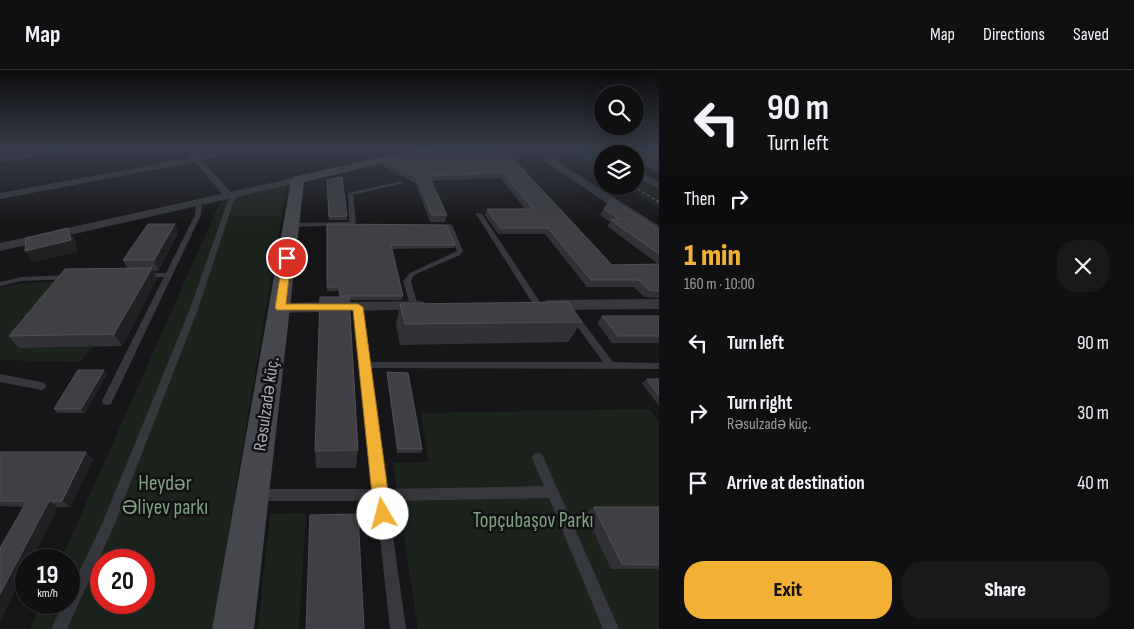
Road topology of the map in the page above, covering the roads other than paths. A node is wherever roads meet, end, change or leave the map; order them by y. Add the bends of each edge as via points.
1 (116, 174) edge
2 (212, 174) edge
3 (323, 174) edge
4 (570, 174) edge
5 (644, 177) edge
6 (298, 180) junction
7 (401, 182) dead end
8 (659, 186) edge
9 (232, 194) junction
10 (0, 196) edge
11 (197, 202) junction
12 (479, 214) dead end
13 (292, 225) junction
14 (448, 225) edge
15 (659, 232) edge
16 (0, 247) edge
17 (140, 275) edge
18 (169, 275) junction
19 (81, 277) edge
20 (0, 284) edge
21 (566, 304) junction
22 (659, 304) edge
23 (519, 305) edge
24 (538, 305) junction
25 (414, 306) junction
26 (433, 306) edge
27 (358, 307) junction
28 (280, 308) junction
29 (364, 364) junction
30 (610, 366) junction
31 (659, 366) edge
32 (0, 378) edge
33 (41, 386) dead end
34 (107, 400) dead end
35 (538, 458) dead end
36 (554, 492) junction
37 (253, 495) junction
38 (380, 496) junction
39 (59, 629) edge
40 (233, 629) edge
41 (398, 629) edge
42 (611, 629) edge

1 - 10 street
2 - 9 street
3 - 6 main road
4 - 15 street
5 - 8 street
6 - 9 street
6 - 13 main road, Rəsulzadə küç.
7 - 13 lane via 350,194 351,224
9 - 11 street
9 - 39 lane via 194,309 107,528
11 - 16 street
11 - 18 lane via 198,215
12 - 24 lane
13 - 28 main road, Rəsulzadə küç.
14 - 25 lane via 460,251 408,277
17 - 18 lane
18 - 34 lane
19 - 20 lane
21 - 22 street
21 - 24 street
21 - 30 lane
23 - 24 street
25 - 26 street
25 - 27 street
27 - 28 street
27 - 29 lane
28 - 37 main road, Rəsulzadə küç.
29 - 30 lane
29 - 38 lane
30 - 31 lane
32 - 33 lane
35 - 36 lane
36 - 38 lane
36 - 42 lane
37 - 38 lane
37 - 40 main road, Rəsulzadə küç.
38 - 41 lane

